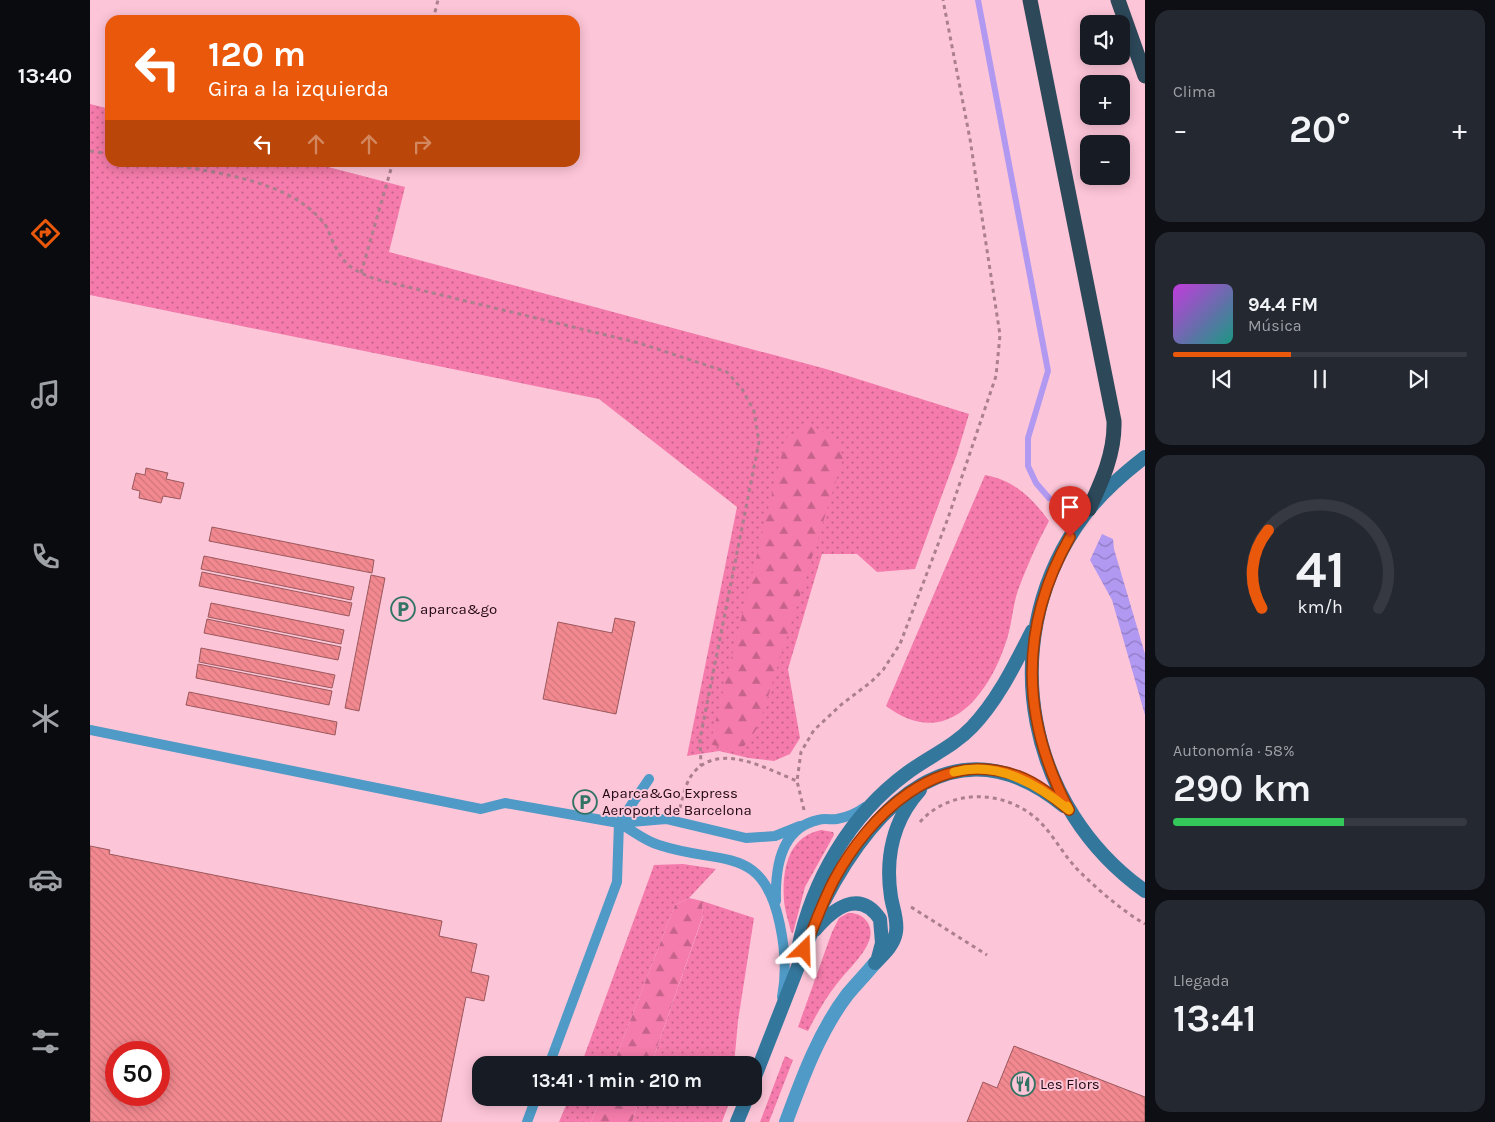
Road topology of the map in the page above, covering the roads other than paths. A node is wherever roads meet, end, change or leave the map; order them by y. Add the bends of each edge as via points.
1 (1030, 0) edge
2 (1118, 0) edge
3 (1145, 76) edge
4 (1145, 457) edge
5 (1089, 509) junction
6 (1037, 621) junction
7 (90, 730) edge
8 (649, 779) dead end
9 (929, 780) junction
10 (876, 800) junction
11 (1069, 810) junction
12 (619, 823) junction
13 (805, 824) junction
14 (1145, 891) edge
15 (776, 907) junction
16 (810, 936) junction
17 (876, 964) junction
18 (792, 979) junction
19 (776, 1023) junction
20 (552, 1056) edge
21 (762, 1058) edge
22 (533, 1106) edge
23 (744, 1106) edge
24 (527, 1122) edge
25 (737, 1122) edge
26 (786, 1122) edge

1 - 5 highway via 1114,421 1110,458
2 - 3 highway
4 - 5 main road
5 - 6 main road via 1055,567
6 - 10 main road via 996,697 971,728 947,748 908,772
6 - 11 main road via 1032,663 1036,720 1048,765
7 - 12 lane via 482,809 505,803
8 - 12 lane
9 - 11 main road via 965,769 1000,772 1034,784
9 - 16 main road via 898,800 866,833 835,879
9 - 17 main road via 906,808 893,838 889,876 896,931 891,945
10 - 13 lane via 854,814
10 - 18 main road via 840,843 819,884 802,930
11 - 14 main road via 1096,847
12 - 13 lane via 666,819 758,839 789,832
12 - 15 lane via 658,845 750,868 766,883
12 - 20 lane via 617,882
13 - 15 lane via 789,838 780,858
15 - 19 lane via 786,954
16 - 17 main road via 834,911 854,903 865,905 877,914 882,926 882,943
16 - 18 main road
17 - 26 street via 847,995 828,1025
18 - 19 main road
19 - 21 main road
22 - 24 lane
23 - 25 main road

